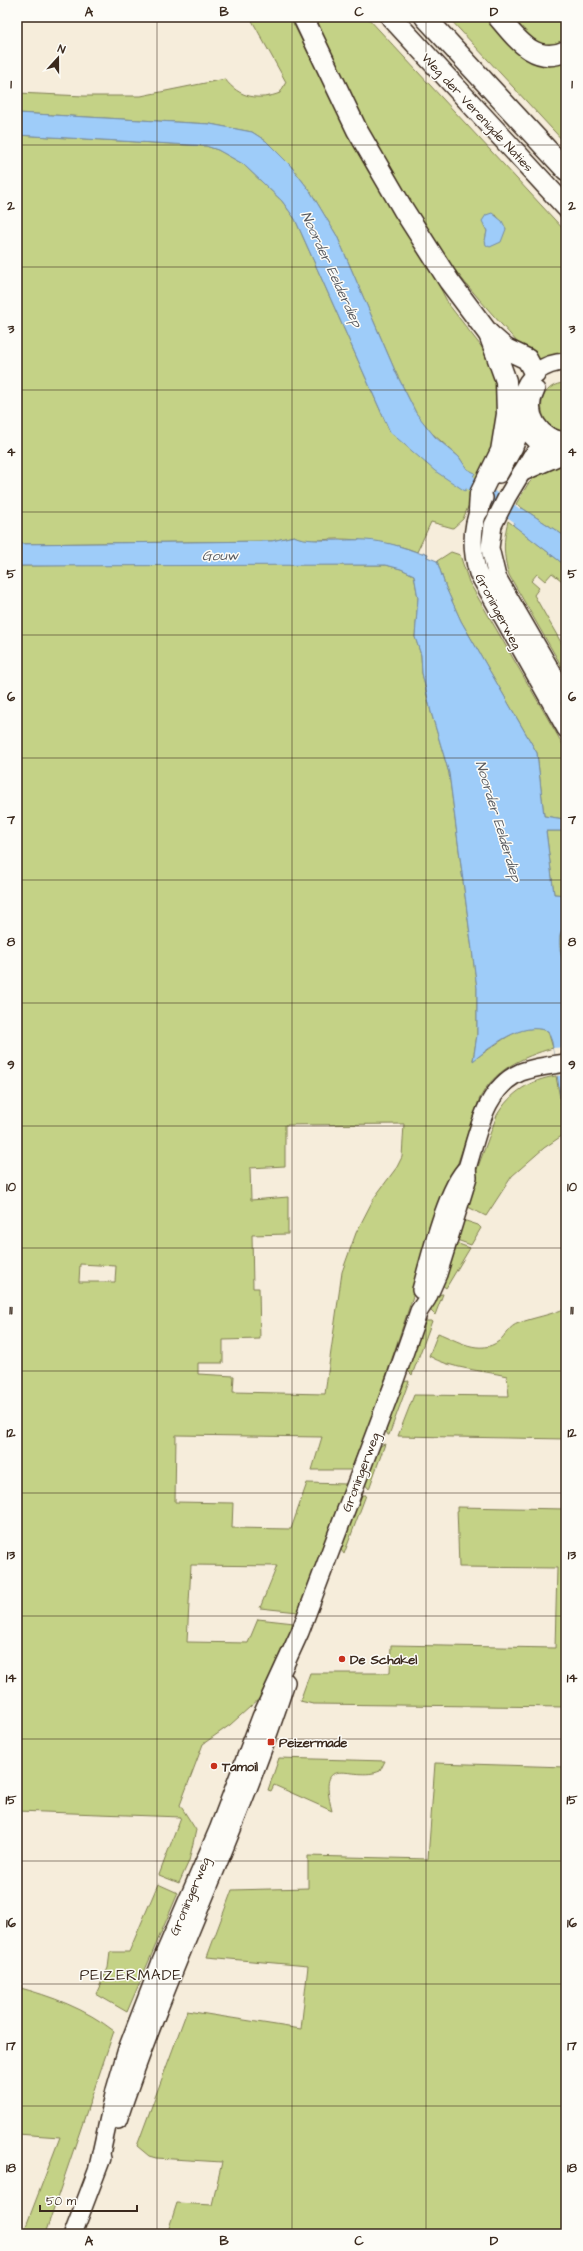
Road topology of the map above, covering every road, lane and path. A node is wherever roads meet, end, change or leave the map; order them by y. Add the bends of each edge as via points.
1 (304, 17) edge
2 (391, 17) edge
3 (426, 17) edge
4 (498, 17) edge
5 (566, 51) edge
6 (566, 170) edge
7 (566, 207) edge
8 (488, 333) junction
9 (566, 362) edge
10 (566, 373) edge
11 (537, 380) junction
12 (523, 424) junction
13 (557, 447) edge
14 (521, 473) junction
15 (489, 483) junction
16 (484, 507) junction
17 (566, 696) edge
18 (566, 728) edge
19 (560, 1064) edge
20 (73, 2234) edge

1 - 8 highway via 378,169 449,281
2 - 7 highway, Weg der Verenigde Naties
3 - 6 highway, Weg der Verenigde Naties
4 - 5 highway via 530,51 549,55
8 - 11 highway via 506,349 527,359
8 - 15 highway via 504,375 508,400 503,444
9 - 11 main road via 549,365
10 - 11 main road
11 - 12 main road via 525,387 520,399
11 - 13 main road via 532,401 533,416 539,429
12 - 13 main road via 531,436
12 - 15 main road via 514,447
13 - 14 main road
13 - 14 main road, Groningerweg via 531,457
14 - 16 main road, Groningerweg via 507,497
15 - 16 highway
16 - 17 main road, Groningerweg via 495,572
16 - 18 main road, Groningerweg via 473,527 472,546 481,581
19 - 20 main road, Groningerweg via 520,1072 497,1090 487,1106 467,1168 468,1177 452,1234 432,1287 419,1311 300,1632 294,1659 266,1744 231,1836 149,2031 113,2135

